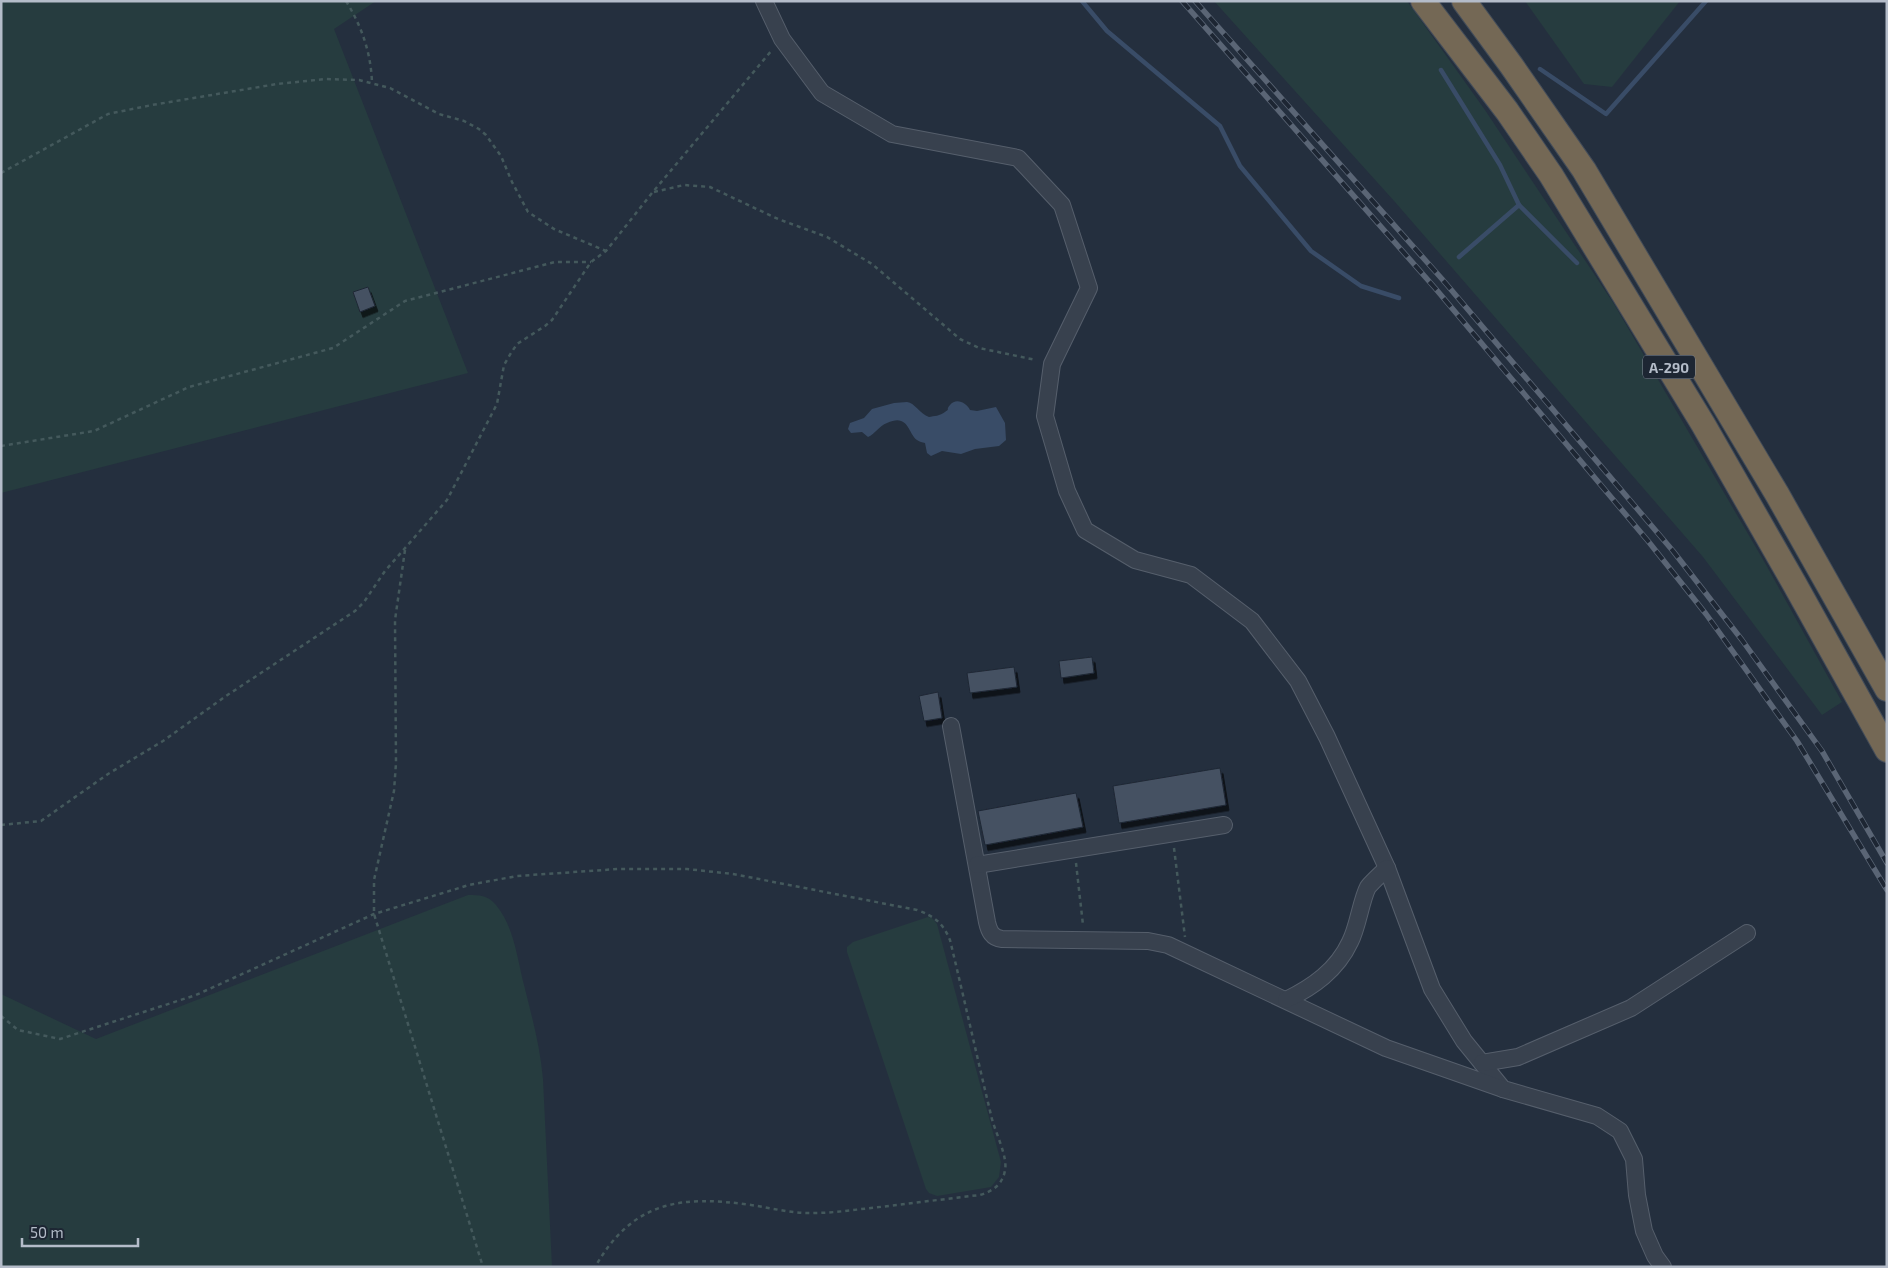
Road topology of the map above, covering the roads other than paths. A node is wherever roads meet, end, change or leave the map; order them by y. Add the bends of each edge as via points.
1 (764, 1) edge
2 (1423, 1) edge
3 (1464, 1) edge
4 (1887, 689) edge
5 (951, 726) dead end
6 (1887, 750) edge
7 (1224, 825) dead end
8 (977, 865) junction
9 (1387, 868) junction
10 (1747, 933) dead end
11 (1286, 1000) junction
12 (1482, 1063) junction
13 (1503, 1089) junction
14 (1663, 1267) edge

1 - 9 street via 782,39 822,93 892,134 1018,158 1062,205 1089,288 1052,364 1045,416 1067,491 1085,530 1135,560 1191,575 1252,621 1298,680
2 - 6 highway, А-290 via 1507,111 1556,183 1703,424
3 - 4 highway, А-290 via 1584,170 1772,485
5 - 8 street
7 - 8 street
8 - 11 street via 986,922 994,936 1002,939 1148,941 1168,945
9 - 11 street via 1368,887 1350,943 1339,960 1313,985
9 - 12 street via 1432,990
10 - 12 street via 1631,1008 1518,1057
11 - 13 street via 1386,1048
12 - 13 street
13 - 14 street via 1597,1116 1620,1131 1634,1159 1644,1230

